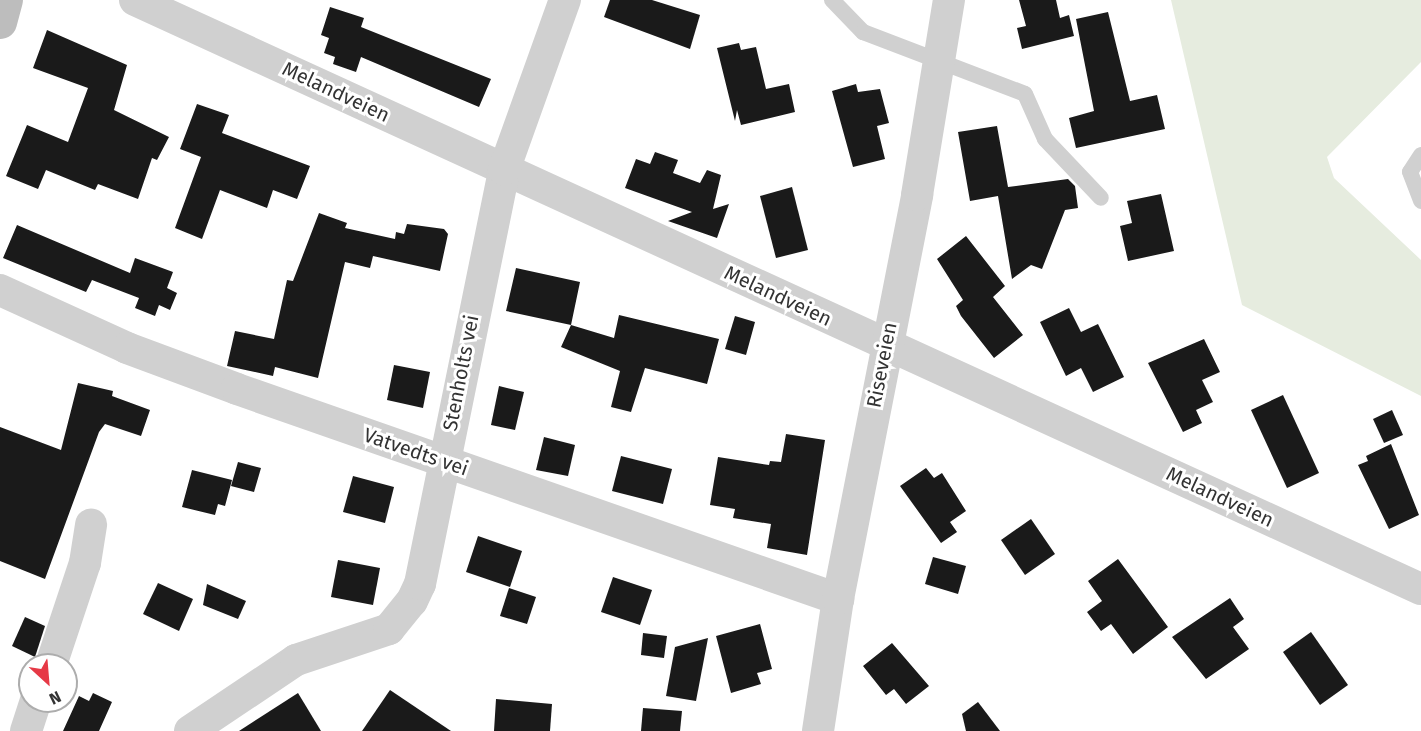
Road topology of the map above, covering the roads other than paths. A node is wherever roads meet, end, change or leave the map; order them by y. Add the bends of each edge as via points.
1 (6, 0) edge
2 (135, 0) edge
3 (565, 0) edge
4 (831, 0) edge
5 (949, 0) edge
6 (0, 22) edge
7 (939, 60) junction
8 (1421, 155) edge
9 (504, 170) junction
10 (1101, 198) dead end
11 (1421, 201) edge
12 (0, 290) edge
13 (886, 345) junction
14 (443, 462) junction
15 (91, 524) dead end
16 (1421, 589) edge
17 (838, 599) junction
18 (55, 653) edge
19 (32, 713) edge
20 (26, 731) edge
21 (190, 731) edge
22 (818, 731) edge

1 - 6 street
2 - 9 street, Melandveien
3 - 9 street, Stenholts vei
4 - 7 lane via 863,32
5 - 7 street, Riseveien
7 - 10 lane via 1025,94 1045,139
7 - 13 street, Riseveien
8 - 11 lane via 1410,172
9 - 13 street, Melandveien
9 - 14 street, Stenholts vei
12 - 14 street, Vatvedts vei via 127,348
13 - 16 street, Melandveien
13 - 17 street, Riseveien
14 - 17 street, Vatvedts vei
14 - 21 street, Stenholts vei via 420,584 401,617 376,635 296,660 271,673
15 - 18 street via 86,563
17 - 22 street, Riseveien
19 - 20 street

